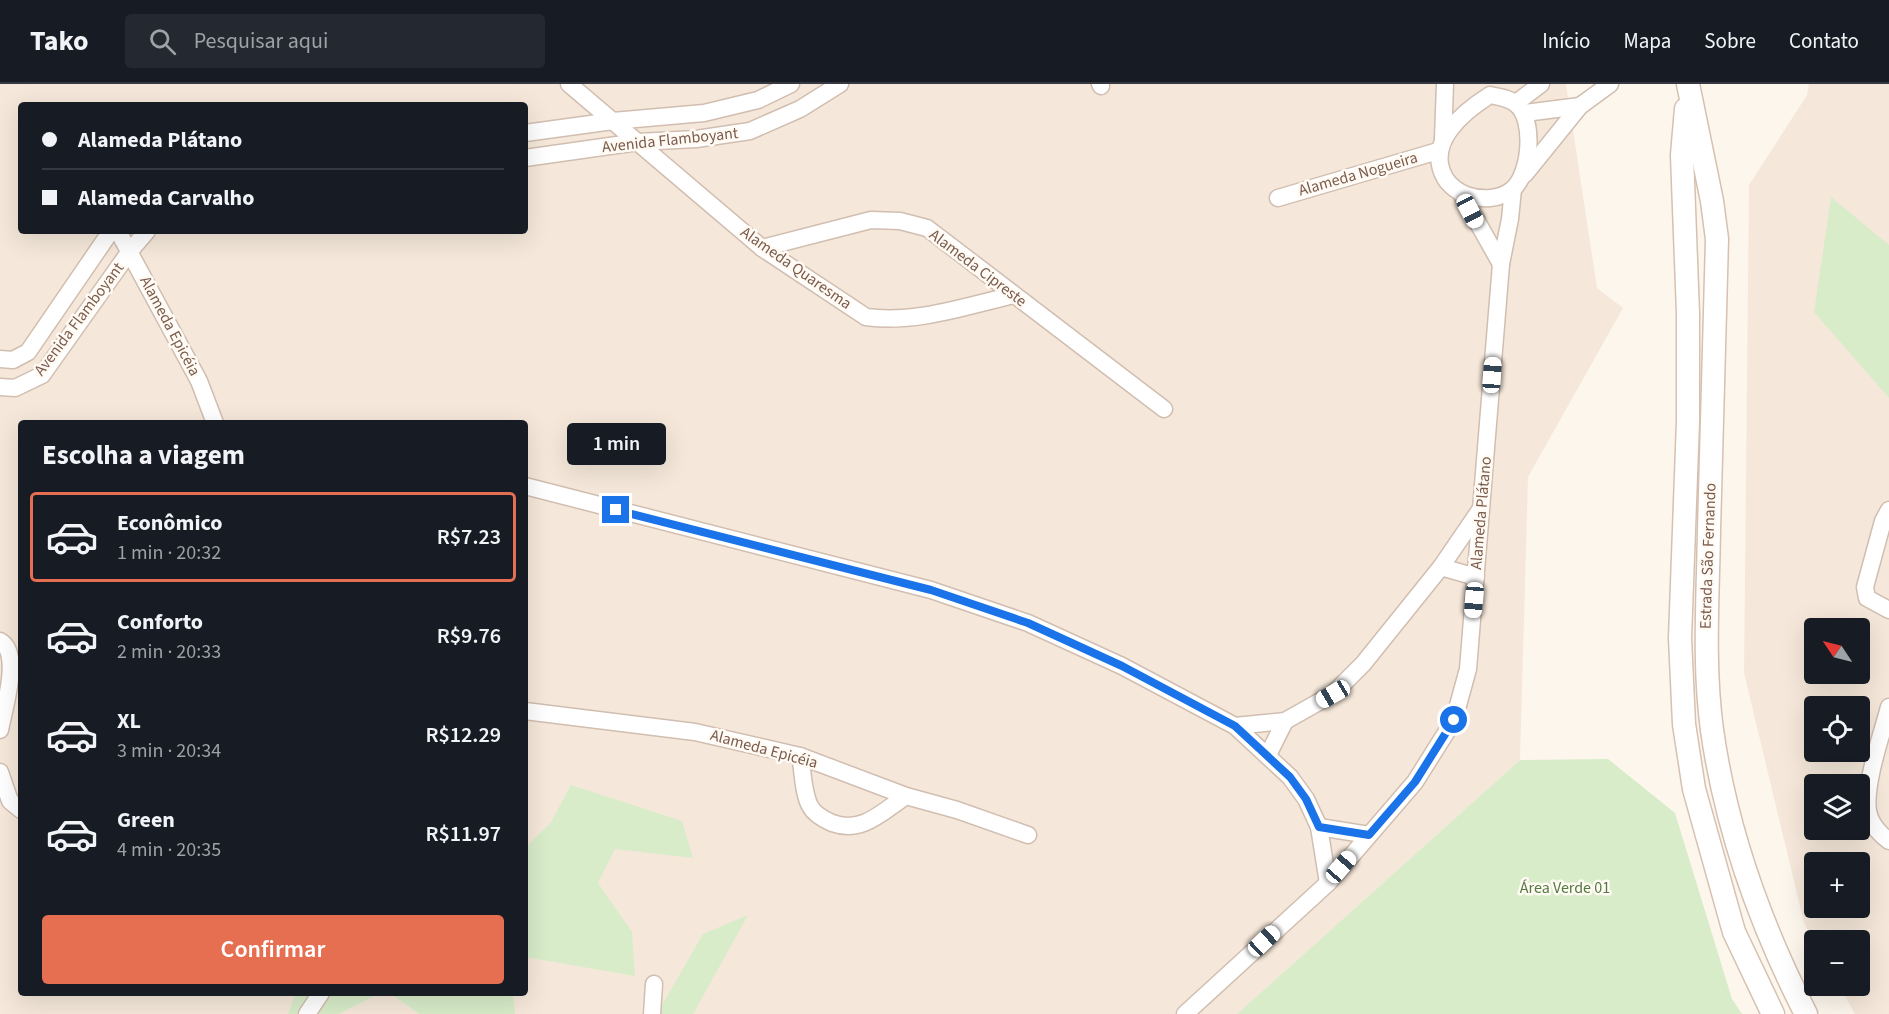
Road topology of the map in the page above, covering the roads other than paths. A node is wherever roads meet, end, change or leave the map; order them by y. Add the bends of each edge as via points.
1 (568, 84) edge
2 (791, 84) edge
3 (840, 84) edge
4 (1445, 84) edge
5 (1541, 84) edge
6 (1610, 84) edge
7 (1688, 84) edge
8 (1487, 90) edge
9 (1580, 106) junction
10 (1520, 108) junction
11 (613, 121) junction
12 (555, 129) junction
13 (528, 133) edge
14 (638, 142) junction
15 (1441, 145) junction
16 (560, 153) junction
17 (528, 158) edge
18 (1517, 184) junction
19 (1461, 193) junction
20 (1278, 198) dead end
21 (109, 234) edge
22 (120, 234) edge
23 (144, 234) edge
24 (762, 248) junction
25 (130, 251) junction
26 (1501, 264) junction
27 (1014, 295) junction
28 (0, 359) edge
29 (0, 387) edge
30 (1164, 409) dead end
31 (214, 420) edge
32 (528, 487) edge
33 (1481, 509) junction
34 (1889, 510) edge
35 (1442, 567) junction
36 (1476, 578) junction
37 (1889, 610) edge
38 (0, 641) edge
39 (1889, 706) edge
40 (528, 711) edge
41 (1285, 721) junction
42 (1235, 726) junction
43 (0, 730) edge
44 (1268, 755) junction
45 (800, 756) junction
46 (0, 772) edge
47 (906, 796) junction
48 (18, 808) edge
49 (1319, 827) junction
50 (1028, 835) dead end
51 (1369, 835) junction
52 (1889, 841) edge
53 (1328, 883) junction
54 (654, 984) dead end
55 (319, 996) edge
56 (307, 1014) edge
57 (652, 1014) edge
58 (1185, 1014) edge
59 (1773, 1014) edge
60 (1806, 1014) edge

1 - 11 street
2 - 11 street, Avenida Flamboyant via 758,100 704,113
3 - 14 street, Avenida Flamboyant via 800,109 750,131
4 - 15 street
5 - 10 street
6 - 9 street
7 - 59 main road, Estrada São Fernando via 1682,155 1688,313 1680,638 1684,724 1694,789 1734,932
7 - 60 main road, Estrada São Fernando via 1717,239 1706,652 1712,730 1742,857 1782,966
8 - 10 street
8 - 15 street
9 - 10 street
9 - 18 street
10 - 18 street via 1529,139 1526,162
11 - 12 street, Avenida Flamboyant
11 - 14 street, Alameda Quaresma
12 - 13 street, Avenida Flamboyant
12 - 16 street
14 - 16 street, Avenida Flamboyant
14 - 24 street, Alameda Quaresma
15 - 19 street via 1442,172 1447,182
15 - 20 street, Alameda Nogueira
16 - 17 street, Avenida Flamboyant
18 - 19 street via 1495,198 1477,199
18 - 26 street, Alameda Plátano
19 - 26 street
21 - 28 street, Avenida Flamboyant via 28,352 13,360
22 - 25 street, Alameda Epicéia
23 - 25 street, Avenida Flamboyant
24 - 27 street, Alameda Quaresma via 866,317 908,318
24 - 27 street, Alameda Cipreste via 871,220 900,221 927,228
25 - 29 street, Avenida Flamboyant via 42,375 15,388
25 - 31 street, Alameda Epicéia via 199,381
26 - 33 street, Alameda Plátano
27 - 30 street, Alameda Cipreste
32 - 42 street via 931,590 1028,623 1122,666
33 - 35 street
33 - 36 street, Alameda Plátano
34 - 37 street via 1865,587 1867,598
35 - 36 street
35 - 41 street via 1363,664 1333,694
36 - 51 street, Alameda Plátano via 1468,669 1454,720 1415,782
38 - 43 street via 11,653 12,664
39 - 52 street via 1868,789 1868,813 1878,832
40 - 45 street, Alameda Epicéia via 695,732
41 - 42 street
41 - 44 street
42 - 44 street
44 - 49 street via 1306,799
45 - 47 street, Alameda Epicéia
45 - 47 street via 809,804 834,824 866,824
46 - 48 street via 10,801
47 - 50 street, Alameda Epicéia
49 - 51 street
49 - 53 street
51 - 53 street, Alameda Plátano
53 - 58 street, Alameda Plátano
54 - 57 street
55 - 56 street

